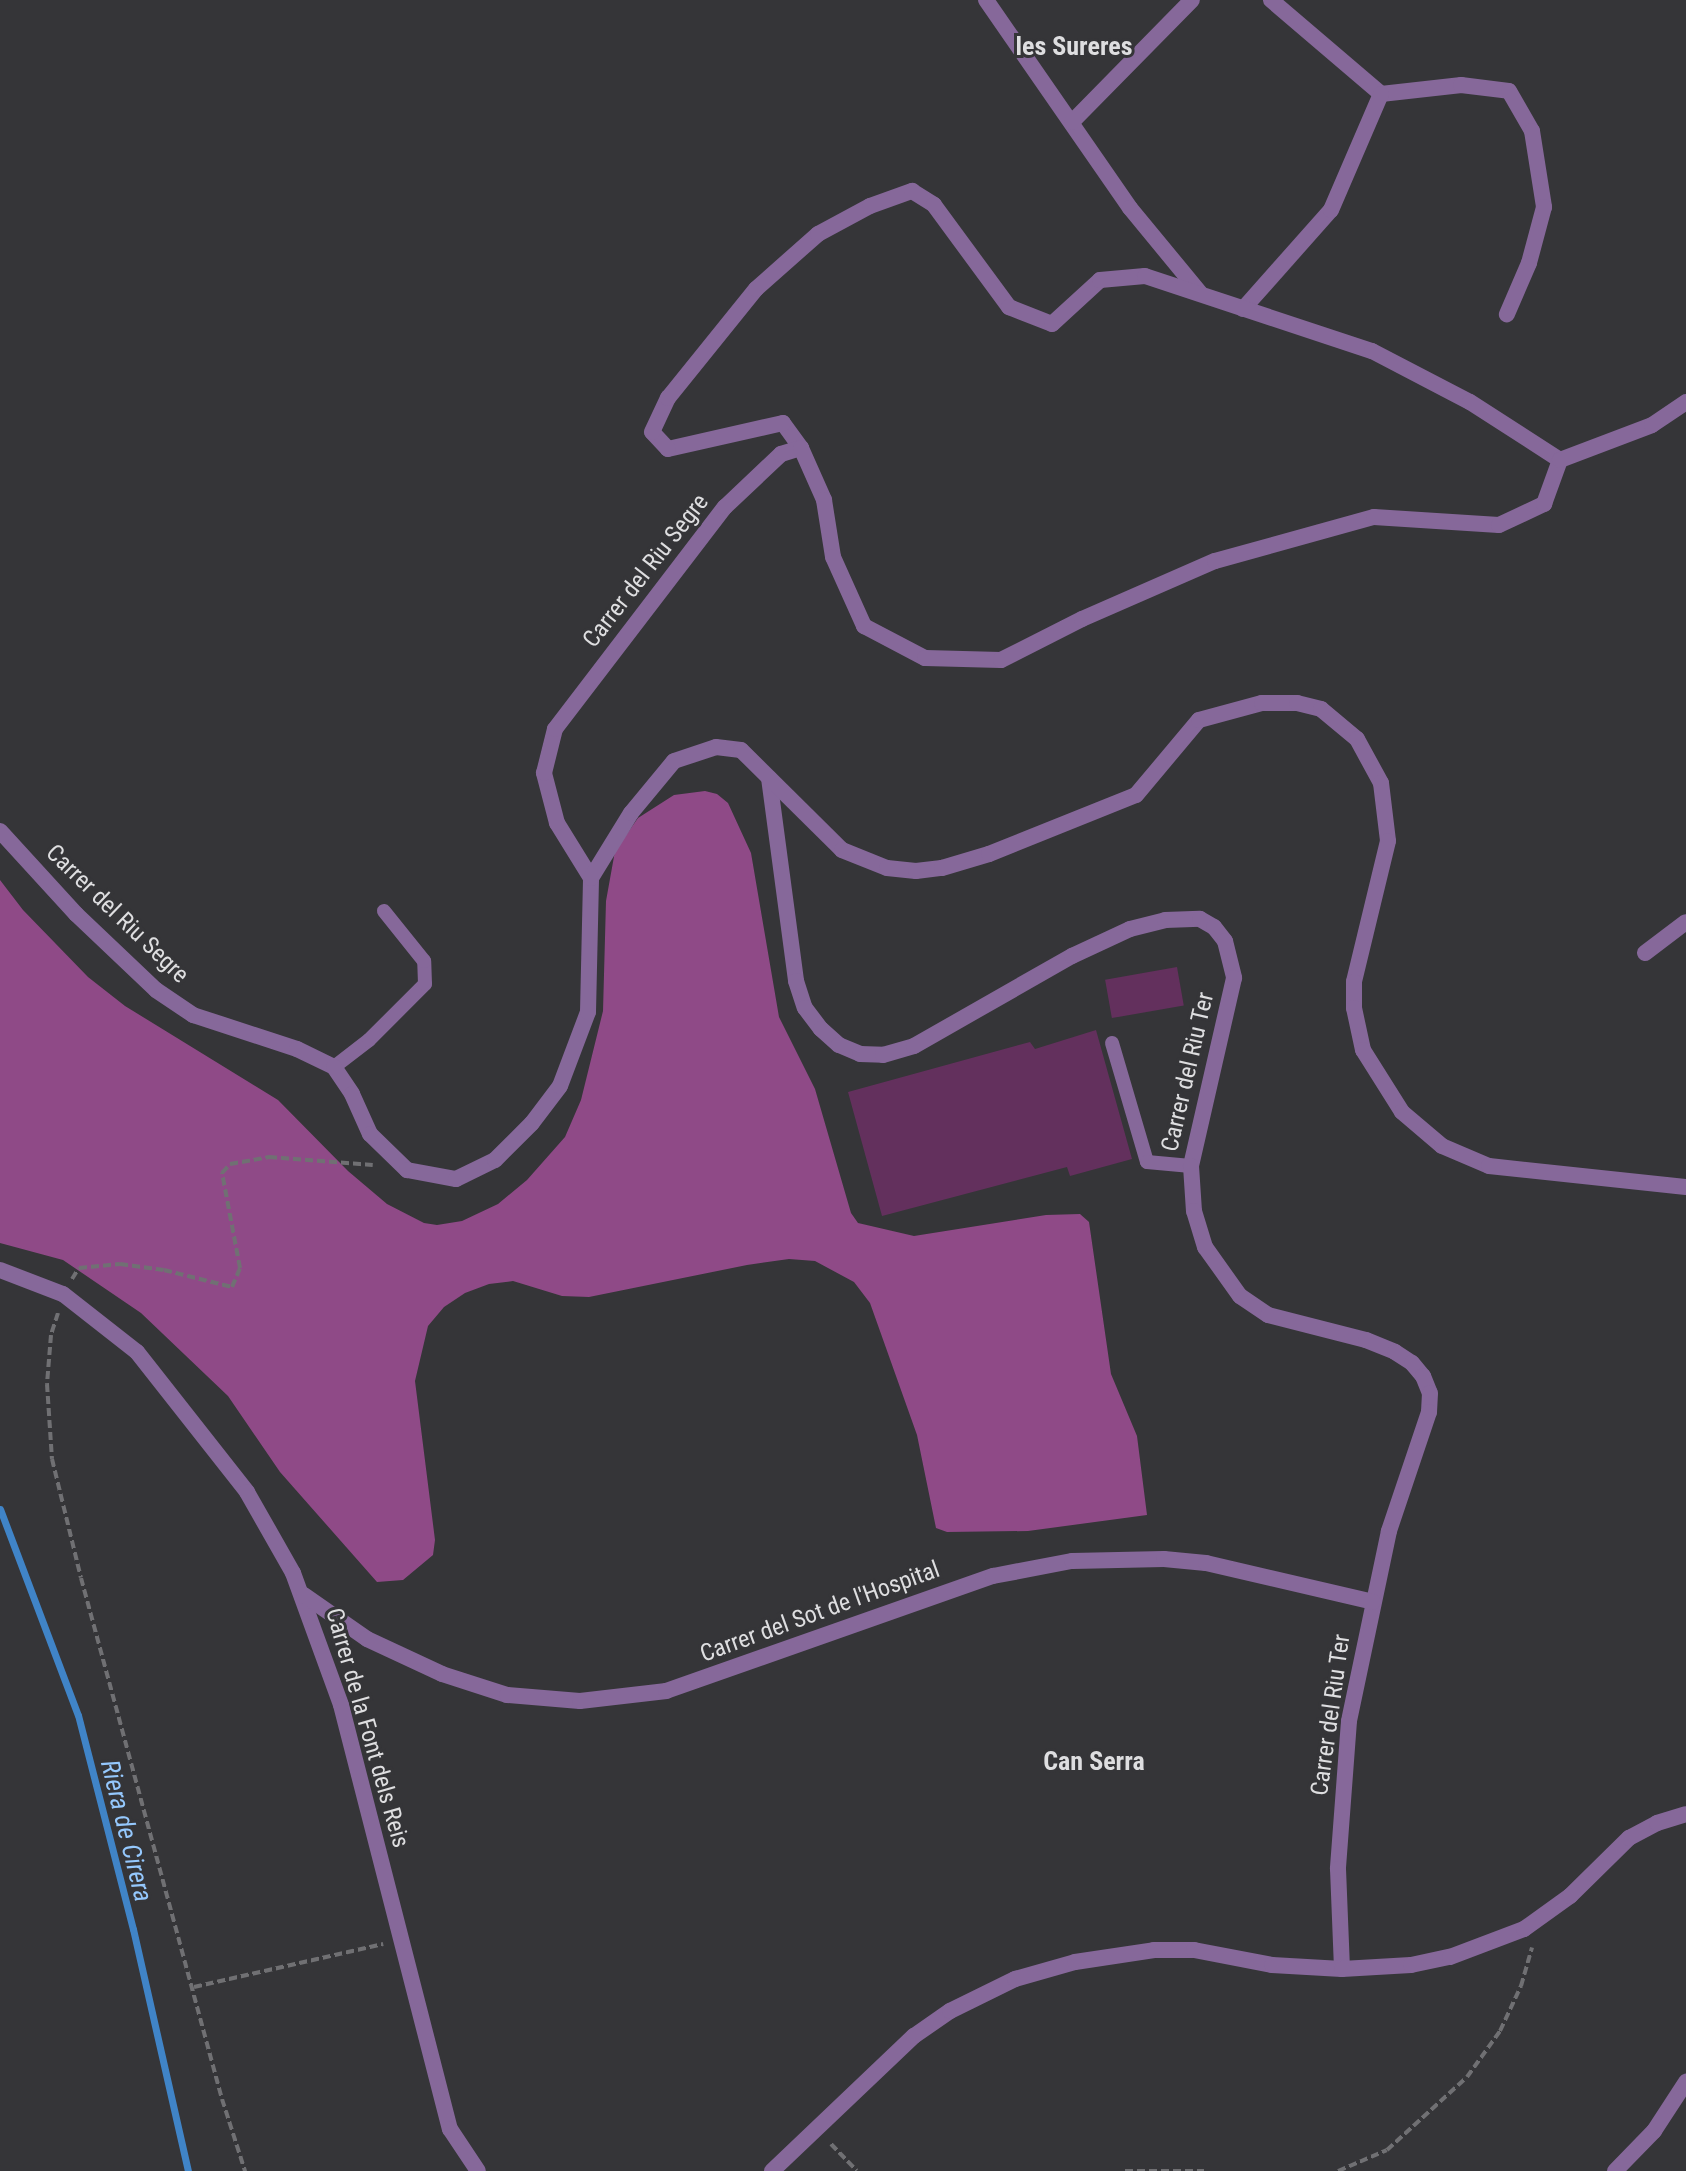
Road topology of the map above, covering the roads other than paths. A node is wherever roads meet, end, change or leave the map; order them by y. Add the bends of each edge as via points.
1 (986, 0) edge
2 (1192, 0) edge
3 (1271, 0) edge
4 (1381, 94) junction
5 (1072, 122) junction
6 (1201, 295) junction
7 (1243, 309) junction
8 (1507, 314) dead end
9 (1686, 402) edge
10 (801, 448) junction
11 (1560, 460) junction
12 (769, 778) junction
13 (0, 831) edge
14 (591, 878) junction
15 (384, 911) dead end
16 (1686, 922) edge
17 (1645, 953) dead end
18 (1112, 1043) dead end
19 (334, 1067) junction
20 (1191, 1166) junction
21 (1684, 1188) edge
22 (0, 1270) edge
23 (304, 1595) junction
24 (1373, 1602) junction
25 (1686, 1814) edge
26 (1342, 1969) junction
27 (1686, 2082) edge
28 (478, 2171) edge
29 (772, 2171) edge
30 (1615, 2171) edge

1 - 5 street
2 - 5 street
3 - 4 street
4 - 7 street via 1331,210
4 - 8 street via 1461,85 1509,91 1532,131 1544,207 1529,263
5 - 6 street via 1130,208
6 - 7 street
6 - 10 street via 1145,276 1100,280 1052,324 1009,307 934,205 912,191 870,206 818,234 756,289 668,398 652,432 668,449 783,423
7 - 11 street via 1372,351 1470,402
9 - 11 street via 1652,425
10 - 11 street via 824,500 833,557 864,626 925,658 1001,660 1215,561 1374,517 1499,525 1544,504
10 - 14 street, Carrer del Riu Segre via 781,454 725,507 555,729 544,773 557,823
12 - 14 street via 741,750 716,747 674,761 631,813
12 - 20 street, Carrer del Riu Ter via 796,981 805,1008 821,1029 860,1054 883,1055 914,1046 1130,929 1186,918 1214,927 1231,957 1234,978
12 - 21 street via 842,850 887,868 942,868 1136,795 1199,720 1262,703 1321,709 1357,739 1381,783 1388,841 1354,982 1354,1008 1363,1050 1402,1112 1442,1146 1489,1166
13 - 19 street, Carrer del Riu Segre via 156,990 193,1015 297,1049
14 - 19 street via 588,1012 560,1086 495,1160 456,1179 407,1170 370,1134
15 - 19 lane via 424,961 425,984
16 - 17 street
18 - 20 lane via 1147,1162
20 - 24 street, Carrer del Riu Ter via 1194,1211 1205,1247 1240,1296 1268,1315 1366,1340 1412,1363 1423,1376 1430,1393 1429,1412 1389,1531
22 - 23 street, Carrer de la Font dels Reis via 63,1294 137,1352 247,1492
23 - 24 street, Carrer del Sot de l'Hospital via 367,1639 474,1686 507,1695 580,1701 666,1691 972,1582 1072,1561 1206,1563
23 - 28 street, Carrer de la Font dels Reis via 341,1705 450,2129
24 - 26 street, Carrer del Riu Ter via 1344,1758 1338,1869
25 - 26 street via 1629,1838 1570,1896 1486,1946 1400,1966
26 - 29 street via 1272,1965 1194,1950 1154,1950 1046,1968 983,1992 914,2036
27 - 30 street via 1654,2131

